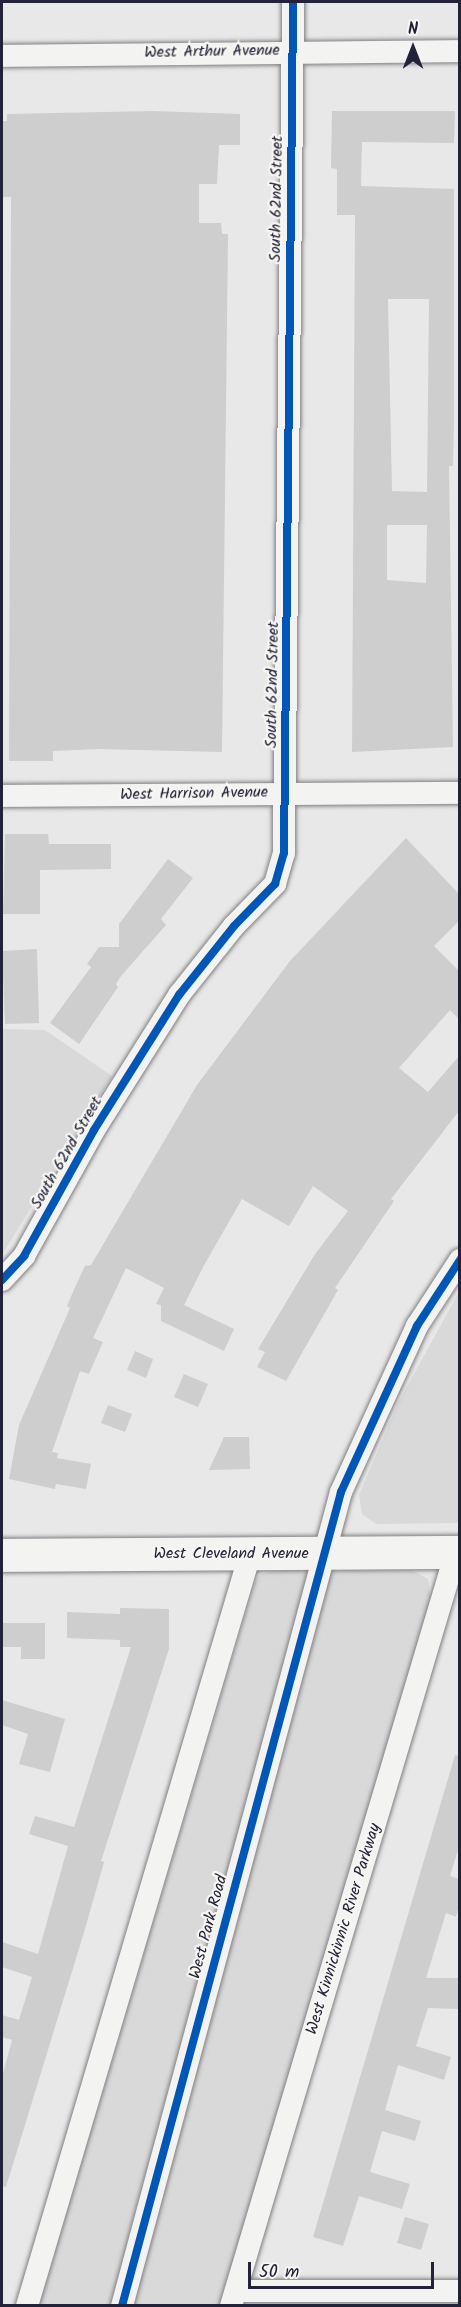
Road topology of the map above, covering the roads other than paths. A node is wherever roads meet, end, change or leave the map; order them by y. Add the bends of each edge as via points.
1 (293, 2) edge
2 (292, 51) junction
3 (459, 51) edge
4 (2, 56) edge
5 (286, 793) junction
6 (459, 793) edge
7 (2, 796) edge
8 (459, 1260) edge
9 (2, 1280) edge
10 (458, 1552) edge
11 (250, 1554) junction
12 (2, 1555) edge
13 (322, 1555) junction
14 (459, 2291) edge
15 (234, 2298) edge
16 (27, 2306) edge
17 (122, 2306) edge

1 - 2 street, South 62nd Street
2 - 3 street, West Arthur Avenue
2 - 4 street, West Arthur Avenue
2 - 5 street, South 62nd Street
5 - 6 street, West Harrison Avenue
5 - 7 street, West Harrison Avenue
5 - 9 street, South 62nd Street via 284,853 275,884 234,926 179,995 94,1130 24,1257
8 - 13 street via 417,1326 341,1492
10 - 13 street, West Cleveland Avenue
10 - 15 street, West Kinnickinnic River Parkway
11 - 12 street, West Cleveland Avenue
11 - 13 street, West Cleveland Avenue
11 - 16 street
13 - 17 street, West Park Road
14 - 15 street

